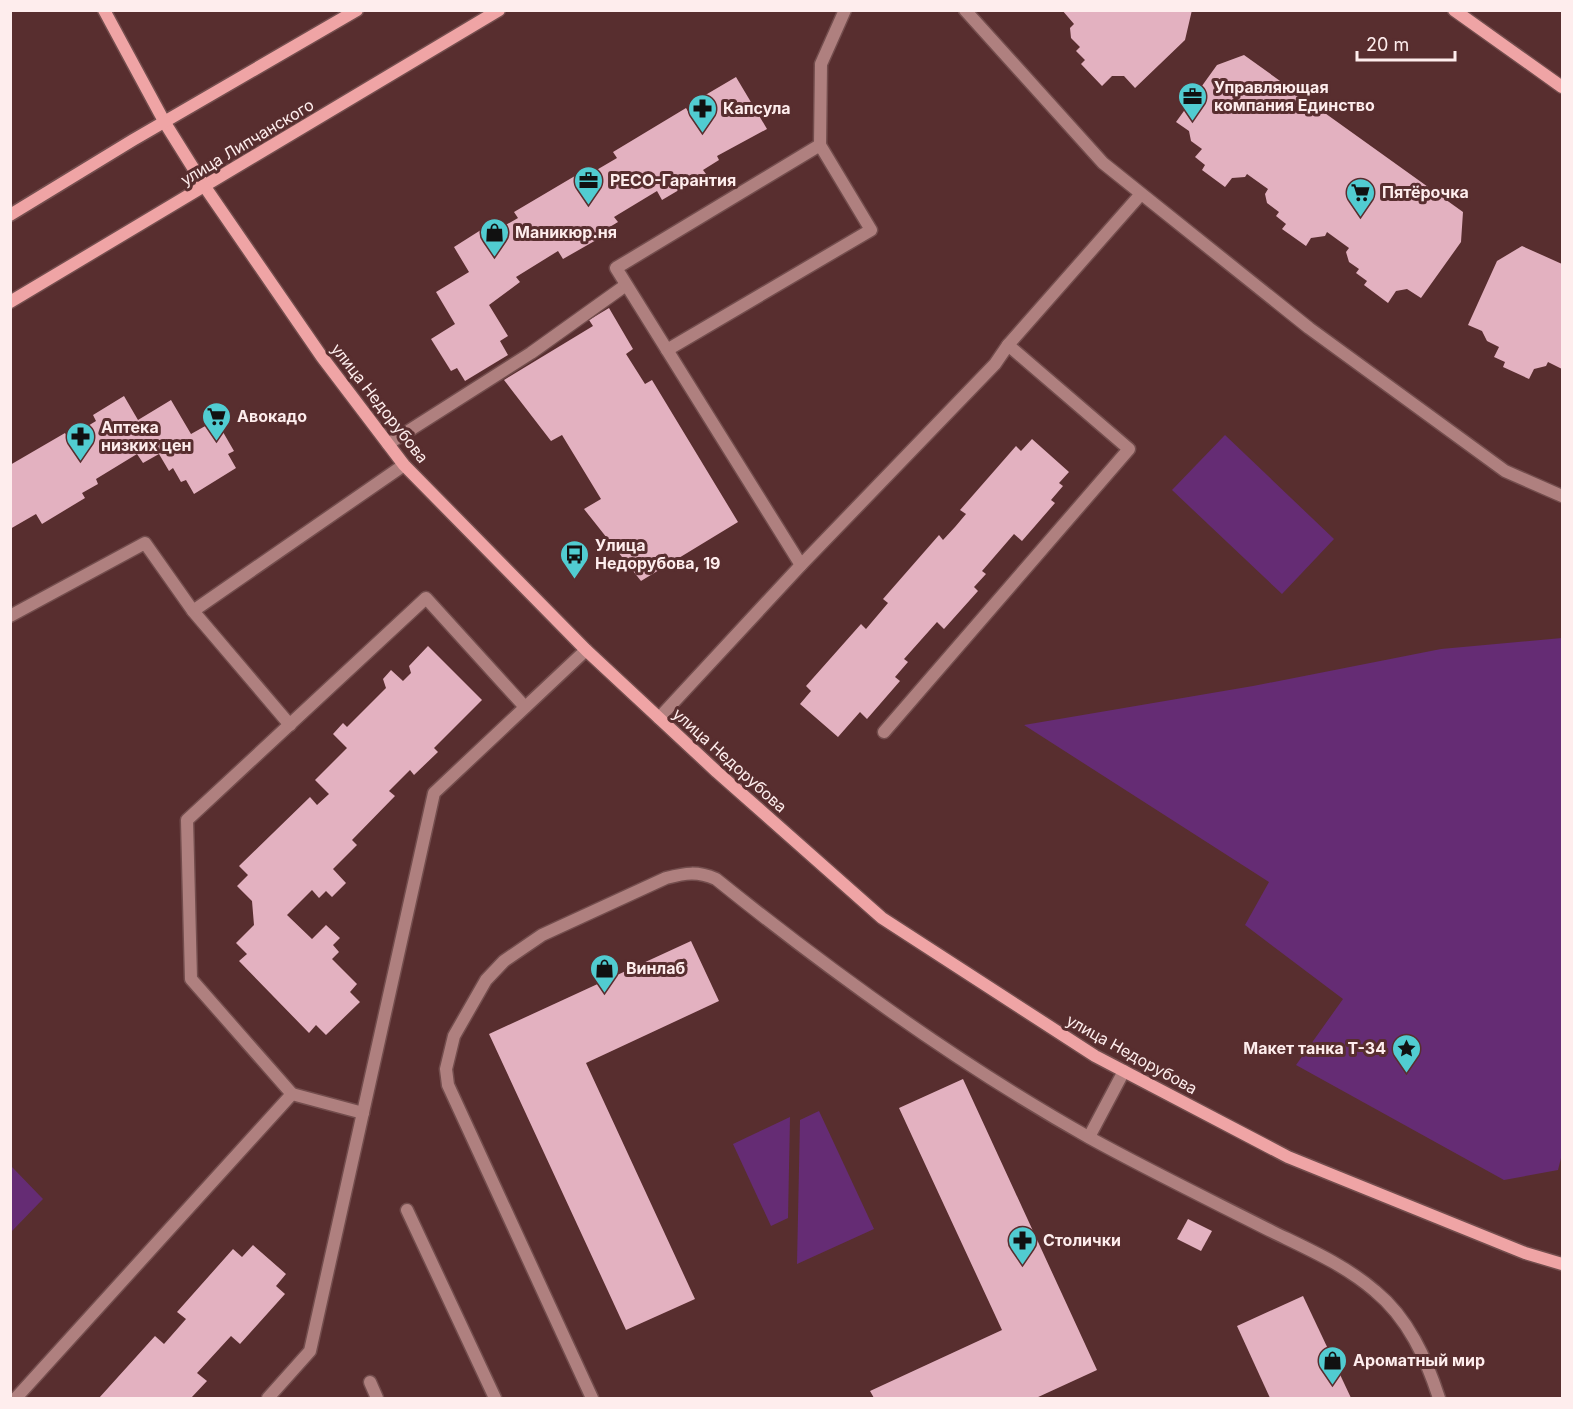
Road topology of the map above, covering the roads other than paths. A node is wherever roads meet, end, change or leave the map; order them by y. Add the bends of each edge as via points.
1 (104, 10) edge
2 (357, 10) edge
3 (500, 10) edge
4 (846, 10) edge
5 (965, 10) edge
6 (1454, 10) edge
7 (1563, 87) edge
8 (165, 123) junction
9 (820, 144) junction
10 (206, 187) junction
11 (1141, 194) junction
12 (10, 215) edge
13 (626, 285) junction
14 (10, 302) edge
15 (1008, 345) junction
16 (667, 350) junction
17 (388, 444) junction
18 (404, 465) junction
19 (1563, 496) edge
20 (801, 565) junction
21 (193, 611) junction
22 (10, 616) edge
23 (586, 650) junction
24 (525, 707) junction
25 (659, 718) junction
26 (290, 725) junction
27 (884, 732) dead end
28 (1124, 1071) junction
29 (292, 1094) junction
30 (363, 1113) junction
31 (1089, 1137) junction
32 (407, 1210) dead end
33 (1563, 1264) edge
34 (370, 1382) dead end
35 (16, 1398) edge
36 (268, 1398) edge
37 (377, 1398) edge
38 (495, 1398) edge
39 (592, 1398) edge
40 (1439, 1398) edge

1 - 8 street, улица Недорубова
2 - 8 street
3 - 10 street, улица Липчанского
4 - 9 lane via 821,64
5 - 11 lane via 1103,163
6 - 7 street
8 - 10 street, улица Недорубова
8 - 12 street
9 - 13 lane via 616,268
9 - 16 lane via 871,230
10 - 14 street, улица Липчанского
10 - 17 street, улица Недорубова via 322,357
11 - 15 lane
11 - 19 lane via 1309,328 1505,471
13 - 16 lane
13 - 17 lane
15 - 20 lane via 995,364
15 - 27 lane via 1129,449
16 - 20 lane
17 - 18 street, улица Недорубова
18 - 21 lane
18 - 23 street, улица Недорубова
20 - 25 lane
21 - 22 lane via 145,543
21 - 26 lane
23 - 24 lane
23 - 25 street, улица Недорубова
24 - 26 lane via 426,598
24 - 30 lane via 434,793
25 - 28 street, улица Недорубова via 882,918
26 - 29 lane via 187,820 191,979
28 - 31 lane
28 - 33 street, улица Недорубова via 1288,1157 1525,1253
29 - 30 lane
29 - 35 lane
30 - 36 lane via 310,1351
31 - 39 lane via 929,1037 716,879 701,873 666,878 542,935 504,961 486,980 454,1036 446,1068 448,1085
31 - 40 lane via 1354,1274 1406,1324 1431,1372
32 - 38 lane
34 - 37 lane

